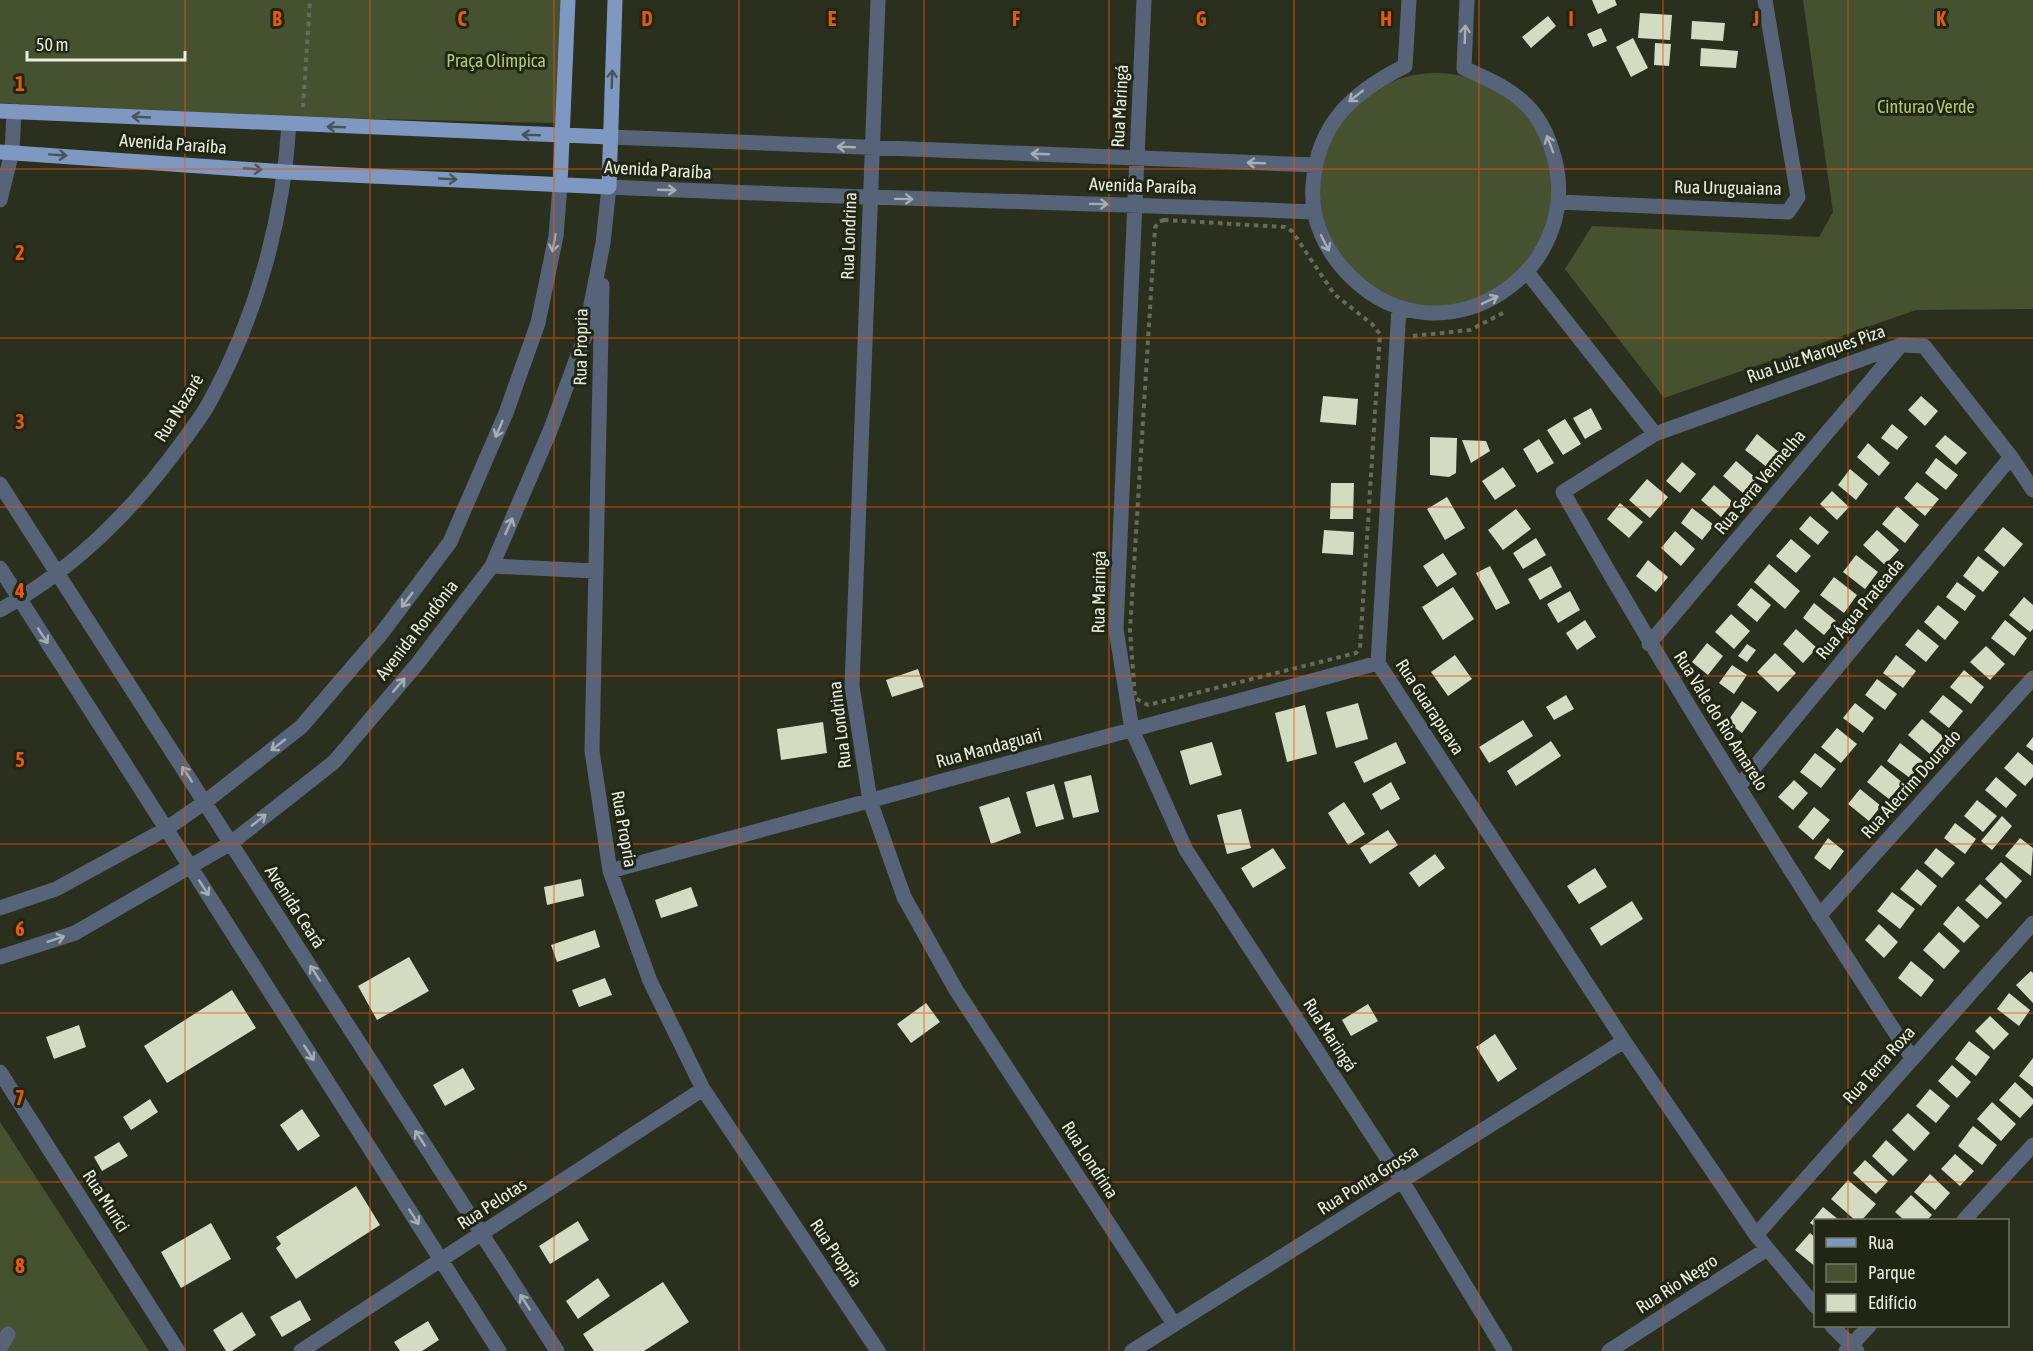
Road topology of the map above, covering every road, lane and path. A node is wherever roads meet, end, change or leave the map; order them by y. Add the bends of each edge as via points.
1 (310, 0) edge
2 (568, 0) edge
3 (615, 0) edge
4 (878, 0) edge
5 (1144, 0) edge
6 (1409, 0) edge
7 (1467, 0) edge
8 (1765, 0) edge
9 (7, 111) edge
10 (295, 125) junction
11 (563, 136) junction
12 (610, 137) junction
13 (871, 148) junction
14 (6, 152) edge
15 (1137, 158) junction
16 (1315, 165) junction
17 (286, 172) junction
18 (560, 185) junction
19 (609, 187) junction
20 (870, 199) junction
21 (0, 200) edge
22 (1558, 202) junction
23 (1136, 204) junction
24 (1314, 212) junction
25 (603, 243) junction
26 (1527, 272) junction
27 (1399, 308) junction
28 (1902, 345) junction
29 (1655, 434) junction
30 (2011, 457) junction
31 (0, 484) edge
32 (2033, 490) edge
33 (492, 566) junction
34 (0, 568) edge
35 (57, 571) junction
36 (596, 571) junction
37 (19, 599) junction
38 (0, 610) edge
39 (1649, 644) junction
40 (1324, 660) joint
41 (1378, 663) junction
42 (2033, 678) edge
43 (1132, 730) junction
44 (1739, 786) junction
45 (870, 801) junction
46 (205, 802) junction
47 (166, 829) junction
48 (231, 843) junction
49 (190, 867) junction
50 (610, 871) junction
51 (0, 908) edge
52 (1819, 916) junction
53 (2033, 922) edge
54 (0, 957) edge
55 (1624, 1041) junction
56 (1912, 1058) junction
57 (0, 1072) edge
58 (704, 1089) junction
59 (2033, 1145) edge
60 (1402, 1181) junction
61 (1967, 1219) edge
62 (482, 1233) junction
63 (1756, 1234) junction
64 (1767, 1249) junction
65 (441, 1260) junction
66 (1814, 1305) edge
67 (1174, 1324) junction
68 (1833, 1327) edge
69 (1868, 1327) edge
70 (8, 1334) dead end
71 (0, 1348) edge
72 (1851, 1349) edge
73 (178, 1351) edge
74 (301, 1351) edge
75 (499, 1351) edge
76 (557, 1351) edge
77 (878, 1351) edge
78 (1132, 1351) edge
79 (1505, 1351) edge
80 (1609, 1351) edge

1 - 10 path
2 - 11 main road, Avenida Rondônia
12 -> 3 main road, Avenida Rondônia
4 - 13 street, Rua Londrina
5 - 15 street, Rua Maringá
6 -> 16 street via 1405,66 1375,81 1347,103 1327,132
22 -> 7 street via 1555,159 1538,120 1507,89 1464,68
8 - 22 street, Rua Uruguaiana via 1798,196 1788,212
10 -> 9 main road, Avenida Paraíba
9 - 14 street
11 -> 10 main road, Avenida Paraíba
10 - 17 street, Rua Nazaré
11 - 12 main road, Avenida Paraíba
11 - 18 main road, Avenida Rondônia
13 -> 12 street, Avenida Paraíba
12 - 19 main road, Avenida Rondônia
15 -> 13 street, Avenida Paraíba
13 - 20 street, Rua Londrina
14 -> 17 main road, Avenida Paraíba
14 - 21 street
16 -> 15 street, Avenida Paraíba
15 - 23 street, Rua Maringá
16 - 24 street
17 -> 18 main road, Avenida Paraíba
17 - 35 street, Rua Nazaré via 267,260 243,329 209,405 163,468 114,525
18 - 19 main road, Avenida Paraíba
18 -> 46 street, Avenida Rondônia via 556,236 538,323 506,413 450,542 381,633 301,727
19 -> 20 street, Avenida Paraíba
19 - 25 street, Avenida Rondônia
20 -> 23 street, Avenida Paraíba
20 - 45 street, Rua Londrina via 852,686
22 - 26 street via 1547,243
23 - 24 street, Avenida Paraíba
23 - 43 street, Rua Maringá via 1116,629
24 -> 27 street via 1335,261 1365,291
33 -> 25 street, Avenida Rondônia via 550,431 585,336
25 - 36 street, Rua Propria
27 -> 26 street via 1421,313 1467,309 1506,291
26 - 29 street
27 - 41 street, Rua Guarapuava
28 - 29 street, Rua Luiz Marques Piza
28 - 30 street, Rua Luiz Marques Piza via 1924,346
28 - 39 street, Rua Serra Vermelha
29 - 39 street, Rua Vale do Rio Amarelo via 1563,492
30 - 32 street, Rua Luiz Marques Piza
30 - 44 street, Rua Água Prateada
31 - 35 street, Avenida Ceará
33 - 36 street
48 -> 33 street, Avenida Rondônia via 334,762 418,663
34 - 37 street
35 - 37 street, Rua Nazaré
46 -> 35 street, Avenida Ceará
36 - 50 street, Rua Propria via 592,751
37 - 38 street, Rua Nazaré
37 -> 47 street
39 - 44 street, Rua Vale do Rio Amarelo
40 - 40 path via 1148,705 1135,698 1130,630 1134,541 1158,222 1285,227 1292,231 1334,294 1380,334 1360,648 1356,653
41 - 43 street, Rua Mandaguari
41 - 55 street, Rua Guarapuava
42 - 52 street, Rua Alecrim Dourado
43 - 45 street, Rua Mandaguari
43 - 60 street, Rua Maringá via 1186,850
44 - 52 street, Rua Vale do Rio Amarelo
45 - 50 street, Rua Mandaguari
45 - 67 street, Rua Londrina via 904,897 956,990
46 - 47 street, Avenida Rondônia
46 - 48 street, Avenida Ceará
47 - 49 street
47 - 51 street, Avenida Rondônia via 56,889
48 - 49 street, Avenida Rondônia
62 -> 48 street, Avenida Ceará
54 -> 49 street, Avenida Rondônia via 75,933
49 -> 65 street
50 - 58 street, Rua Propria via 650,981
52 - 56 street, Rua Vale do Rio Amarelo
53 - 56 street, Rua Terra Roxa
55 - 60 street, Rua Ponta Grossa
55 - 63 street, Rua Guarapuava
56 - 63 street, Rua Terra Roxa
57 - 73 street, Rua Murici
58 - 62 street, Rua Pelotas
58 - 77 street, Rua Propria
59 - 61 street
60 - 67 street, Rua Ponta Grossa
60 - 79 street, Rua Maringá
62 - 65 street, Rua Pelotas
76 -> 62 street, Avenida Ceará
63 - 64 street, Rua Guarapuava
64 - 66 street, Rua Guarapuava
64 - 80 street, Rua Rio Negro
65 - 74 street, Rua Pelotas
65 - 75 street
67 - 78 street, Rua Ponta Grossa
68 - 72 street
69 - 72 street
70 - 71 street

